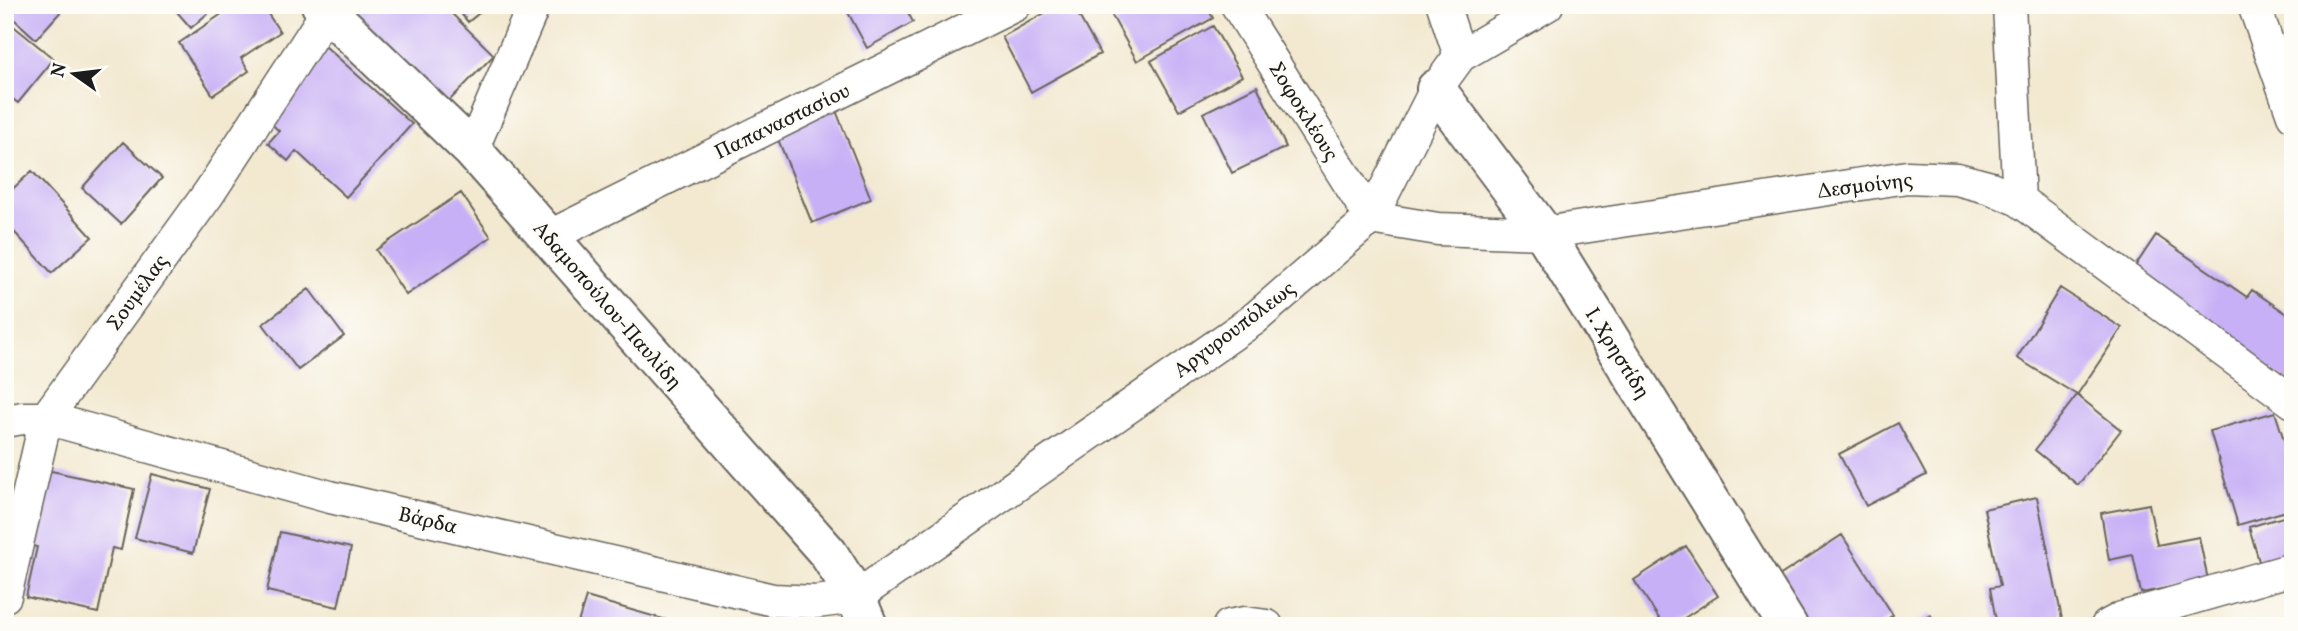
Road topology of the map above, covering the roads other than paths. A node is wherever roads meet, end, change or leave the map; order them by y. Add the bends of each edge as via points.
1 (534, 5) edge
2 (1015, 5) edge
3 (1237, 5) edge
4 (1443, 5) edge
5 (1547, 5) edge
6 (2009, 5) edge
7 (2255, 5) edge
8 (324, 9) edge
9 (1460, 56) junction
10 (1436, 89) junction
11 (2293, 115) edge
12 (472, 150) junction
13 (2019, 200) junction
14 (1371, 218) junction
15 (1544, 233) junction
16 (548, 237) junction
17 (2293, 402) edge
18 (20, 413) edge
19 (2293, 569) edge
20 (5, 596) edge
21 (862, 611) edge
22 (1229, 626) edge
23 (1267, 626) edge
24 (1788, 626) edge
25 (2107, 626) edge

1 - 12 street
2 - 16 street, Παπαναστασίου
3 - 14 street, Σοφοκλέους
4 - 9 street
5 - 9 street, Αργυρουπόλεως
6 - 13 street
7 - 11 street
8 - 12 street, Αδαμοπούλου-Παυλίδη
8 - 18 street, Σουμέλας via 209,193
9 - 10 street, Αργυρουπόλεως
10 - 14 street, Αργυρουπόλεως
10 - 15 street, Ι. Χρηστίδη
12 - 16 street, Αδαμοπούλου-Παυλίδη
13 - 15 street, Δεσμοίνης via 1957,179 1907,177
13 - 17 street, Δεσμοίνης
14 - 15 street, Δεσμοίνης via 1438,229
14 - 21 street, Αργυρουπόλεως via 1252,320
15 - 24 street, Ι. Χρηστίδη
16 - 21 street, Αδαμοπούλου-Παυλίδη via 828,553
18 - 20 street, Σουμέλας
18 - 21 street, Βάρδα via 330,497 773,600
19 - 25 street
22 - 23 street

